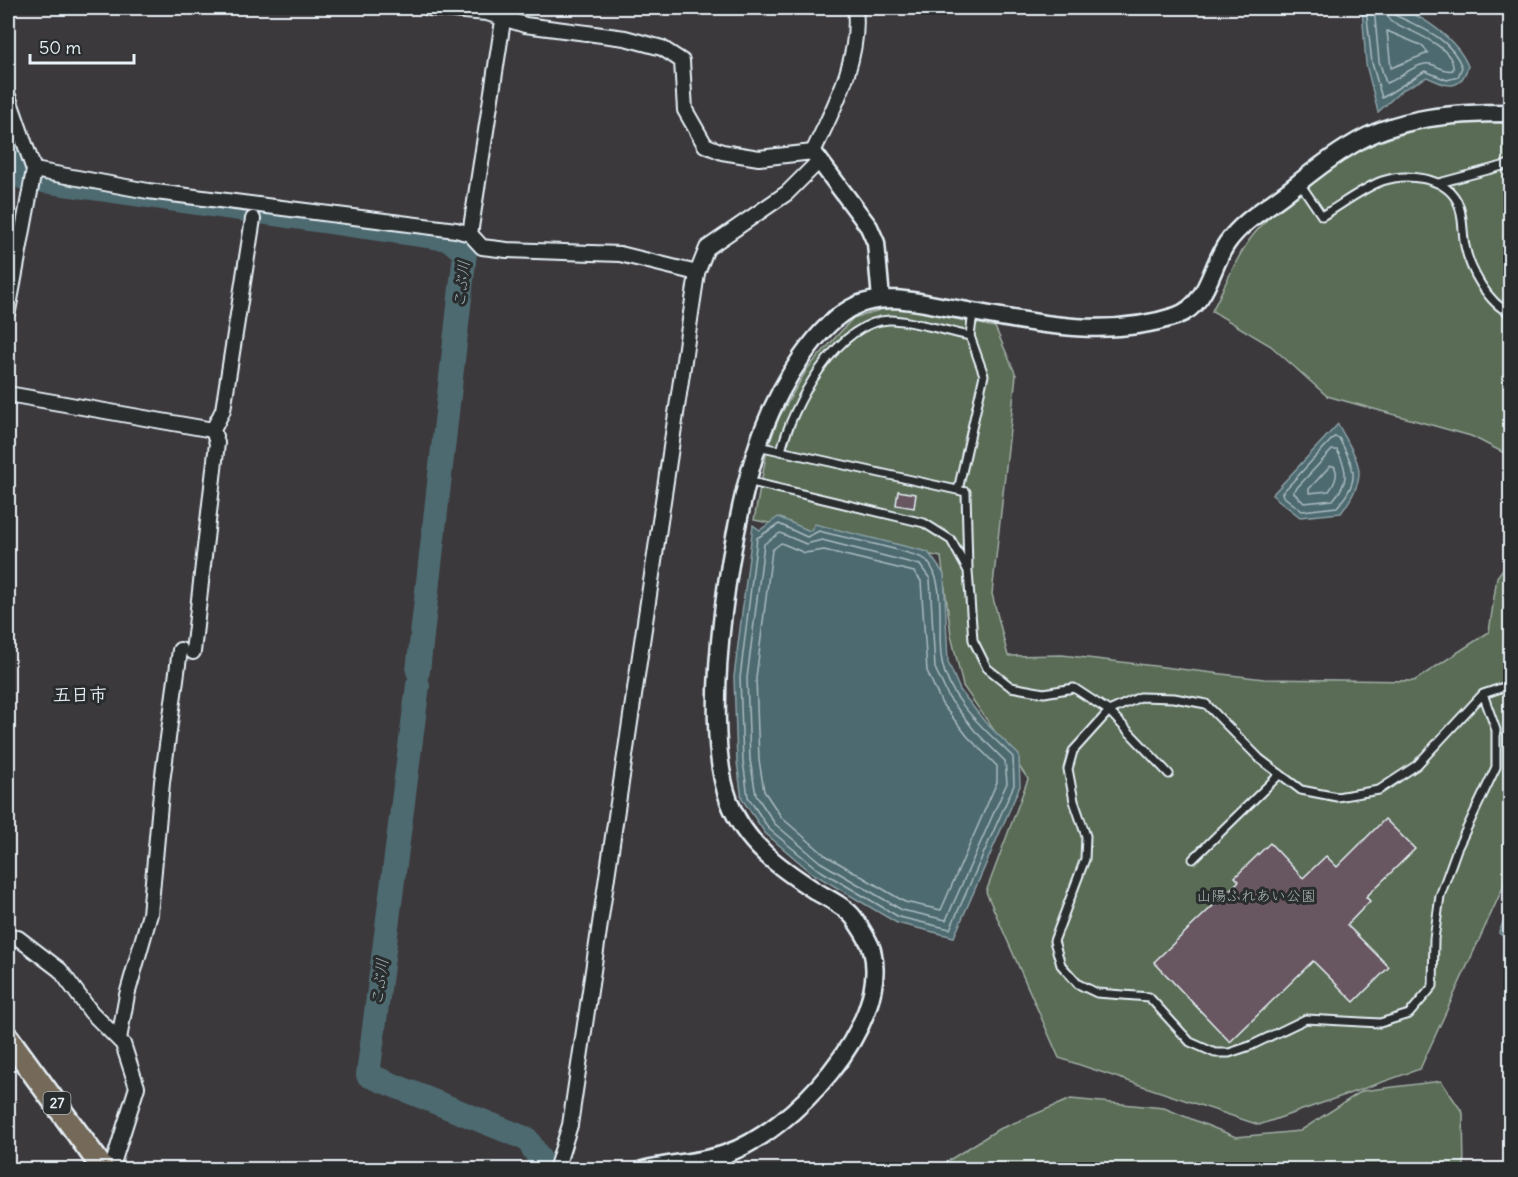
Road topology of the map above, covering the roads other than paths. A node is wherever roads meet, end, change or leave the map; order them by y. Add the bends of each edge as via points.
1 (429, 8) edge
2 (855, 8) edge
3 (504, 13) edge
4 (8, 96) edge
5 (1510, 113) edge
6 (816, 157) junction
7 (1510, 164) edge
8 (34, 171) junction
9 (1299, 182) junction
10 (1439, 183) junction
11 (253, 219) dead end
12 (470, 234) junction
13 (697, 273) junction
14 (881, 299) junction
15 (8, 311) edge
16 (973, 312) junction
17 (1510, 313) edge
18 (970, 336) junction
19 (8, 394) edge
20 (213, 430) junction
21 (758, 446) junction
22 (781, 451) junction
23 (747, 481) junction
24 (958, 490) junction
25 (968, 571) junction
26 (1510, 685) edge
27 (1483, 694) junction
28 (1109, 711) junction
29 (1169, 774) dead end
30 (1280, 774) junction
31 (1193, 859) dead end
32 (8, 936) edge
33 (8, 1038) edge
34 (119, 1039) junction
35 (727, 1154) junction
36 (104, 1170) edge
37 (111, 1170) edge
38 (556, 1170) edge
39 (644, 1170) edge
40 (716, 1170) edge

1 - 3 street
2 - 6 street via 857,28 843,90
3 - 6 street via 525,25 625,38 673,52 682,61 686,110 705,145 759,158
3 - 12 street
4 - 8 street
5 - 9 street via 1454,114 1392,126 1352,144
6 - 13 street via 787,193 707,248
6 - 14 street via 869,227 876,243
7 - 10 lane
8 - 12 street via 148,191
8 - 15 street
9 - 10 lane via 1322,216 1382,181 1413,177
9 - 16 street via 1241,226 1225,246 1206,290 1187,312 1122,328 1084,328
10 - 17 lane via 1457,200 1465,247 1475,274 1499,308
11 - 20 street via 223,410
12 - 13 street via 482,246 620,254
13 - 38 street via 570,1125
14 - 16 street
14 - 21 street via 855,306 831,320 783,389
16 - 18 lane
18 - 22 lane via 889,320 852,332 814,378 794,414
18 - 24 lane via 984,375
19 - 20 street
20 - 34 street via 217,443 187,651 162,782 150,914
21 - 22 lane
21 - 23 street
22 - 24 lane
23 - 25 lane via 924,523 951,540
23 - 35 street via 722,615 717,704 727,798 739,824 759,850 851,914 872,948 874,969 870,998 859,1027 837,1064 807,1100 771,1131
24 - 25 lane via 966,492
25 - 28 lane via 973,640 987,668 1011,687 1044,693 1074,688
26 - 27 lane
27 - 28 lane via 1496,730 1496,767 1457,849 1440,896 1433,986 1409,1014 1380,1023 1306,1019 1228,1053 1215,1053 1190,1042 1149,997 1097,993 1078,984 1061,965 1054,941 1086,847 1068,769 1073,751
27 - 30 lane via 1417,765 1379,790 1337,797 1301,790
28 - 29 lane
28 - 30 lane via 1140,696 1206,704
30 - 31 lane
32 - 34 street via 18,938 60,970 91,1012
33 - 36 main road, 27
34 - 37 street via 137,1087
35 - 39 street
35 - 40 street

